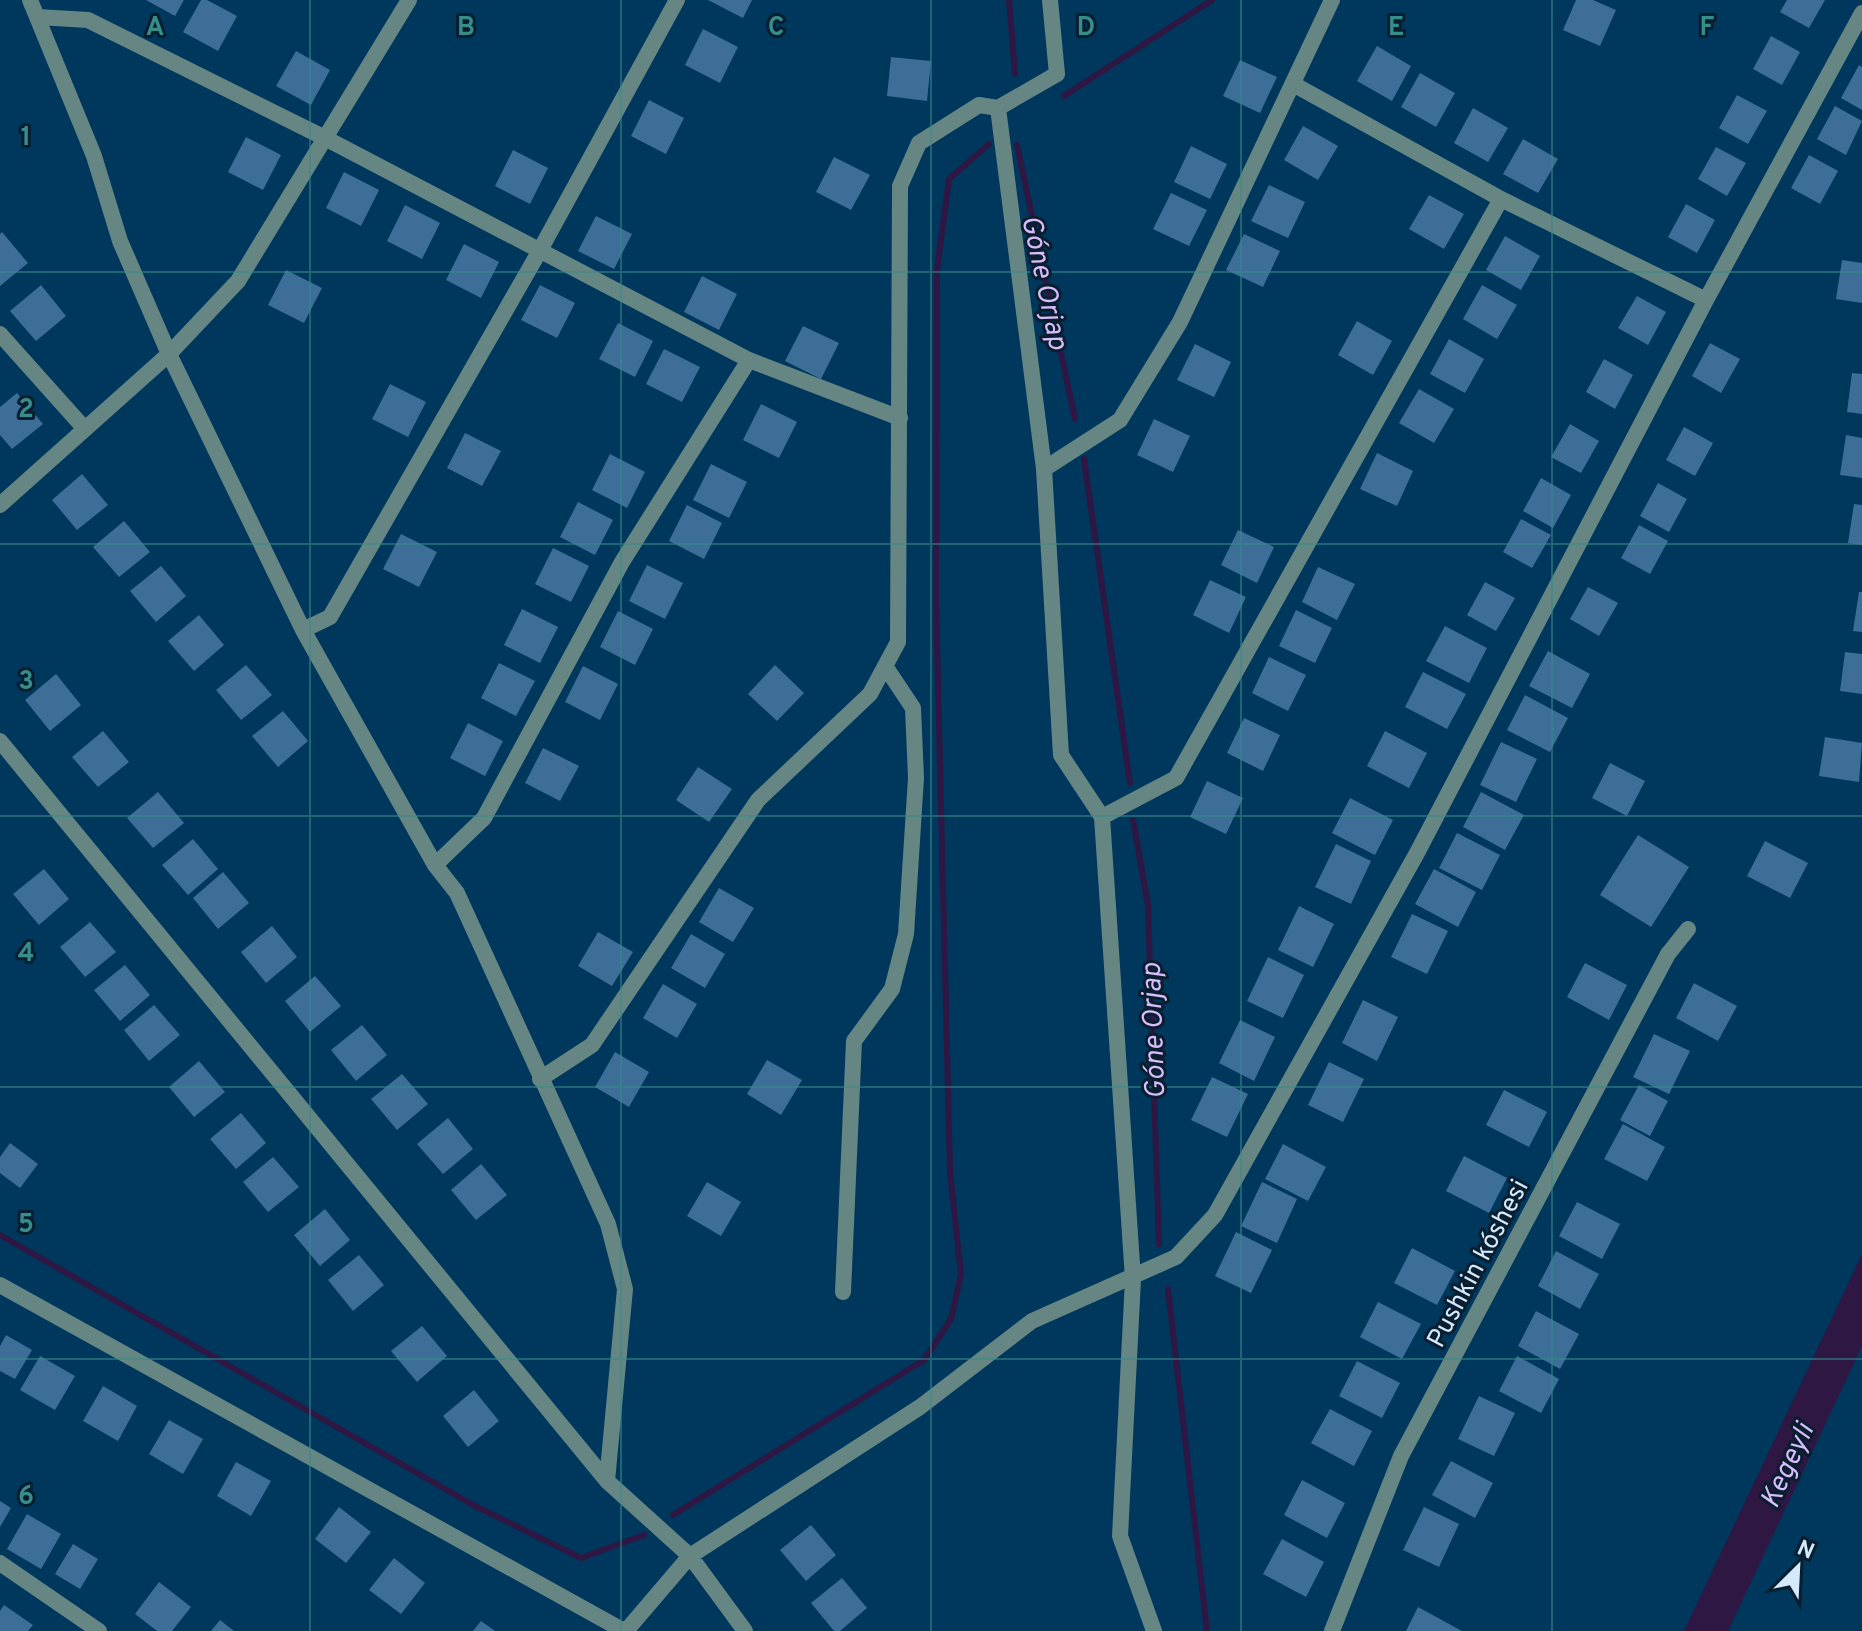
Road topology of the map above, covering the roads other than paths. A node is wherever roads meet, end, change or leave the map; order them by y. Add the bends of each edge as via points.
1 (30, 0) edge
2 (409, 0) edge
3 (677, 0) edge
4 (1050, 0) edge
5 (1332, 0) edge
6 (1862, 13) edge
7 (38, 17) junction
8 (1293, 84) junction
9 (998, 108) junction
10 (325, 138) junction
11 (1501, 199) junction
12 (539, 252) junction
13 (1706, 300) junction
14 (0, 334) edge
15 (169, 354) junction
16 (749, 360) junction
17 (900, 418) junction
18 (84, 428) junction
19 (1044, 469) junction
20 (0, 505) edge
21 (303, 630) junction
22 (885, 666) junction
23 (0, 741) edge
24 (1102, 817) junction
25 (435, 865) junction
26 (1688, 929) dead end
27 (540, 1079) junction
28 (1133, 1279) junction
29 (0, 1285) edge
30 (843, 1292) dead end
31 (607, 1481) junction
32 (690, 1556) junction
33 (0, 1563) edge
34 (99, 1631) edge
35 (625, 1631) edge
36 (745, 1631) edge
37 (1154, 1631) edge
38 (1332, 1631) edge

1 - 7 street
2 - 10 street
3 - 12 street
4 - 9 street via 1057,74
5 - 8 street
6 - 13 street
7 - 10 street via 88,20
7 - 15 street via 94,156 120,241
8 - 11 street
8 - 19 street via 1180,322 1120,420
9 - 17 street via 979,105 919,143 900,186
9 - 19 street
10 - 12 street
10 - 15 street via 238,281
11 - 13 street
11 - 24 street via 1176,778
12 - 16 street
12 - 21 street via 330,617
13 - 28 street via 1417,853 1215,1215 1176,1257
14 - 18 street
15 - 18 street
15 - 21 street
16 - 17 street
16 - 25 street via 622,562 484,818
17 - 22 street via 898,642
18 - 20 street
19 - 24 street via 1061,755
21 - 25 street
22 - 27 street via 870,694 758,800 592,1045
22 - 30 street via 913,708 916,778 906,934 892,989 854,1041
23 - 31 street
24 - 28 street
25 - 27 street via 457,893
26 - 38 street, Pushkin kóshesi via 1668,954 1401,1456
27 - 31 street via 608,1224 625,1289
28 - 32 street via 1032,1321 920,1407
28 - 37 street via 1120,1536
29 - 35 street
31 - 32 street
32 - 35 street
32 - 36 street
33 - 34 street

